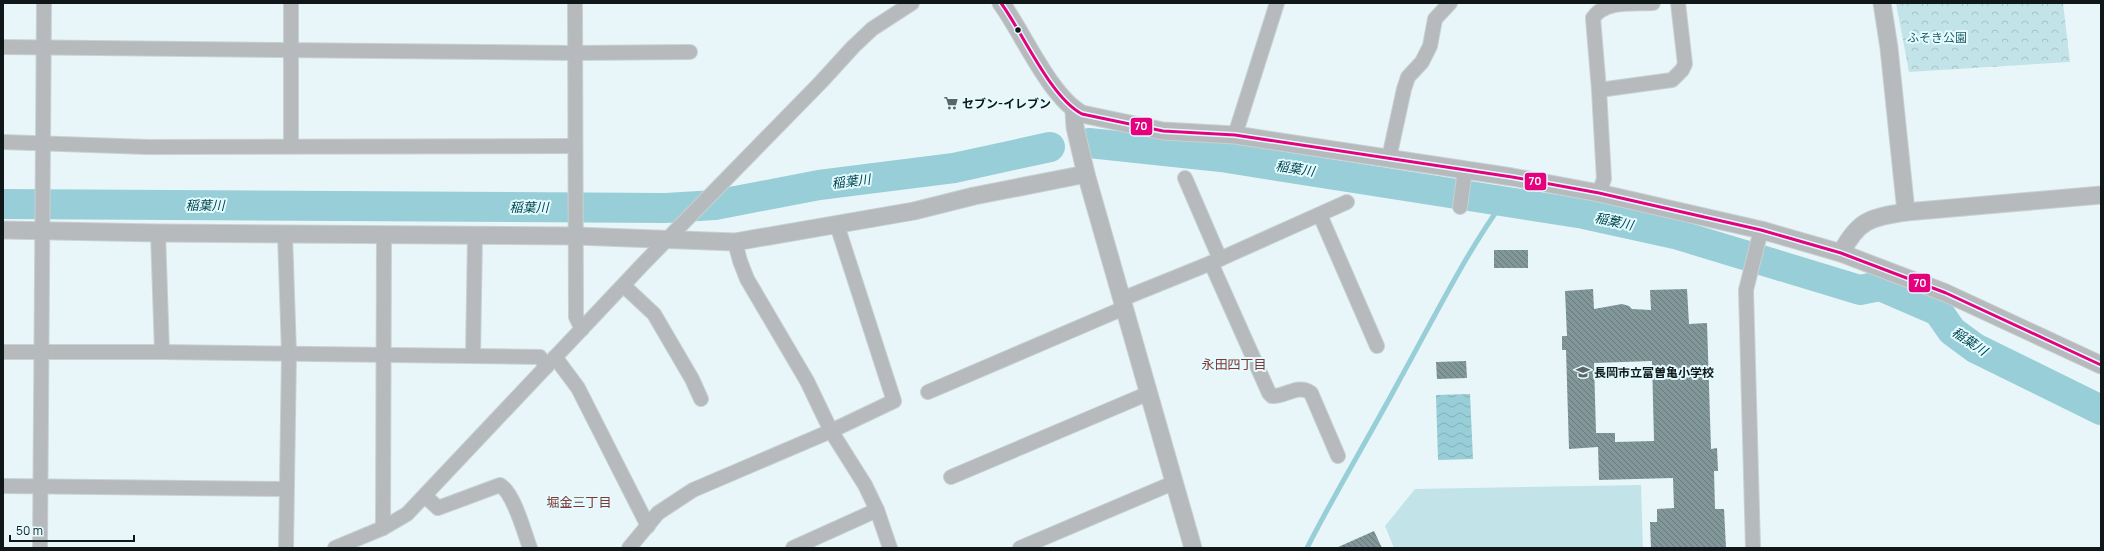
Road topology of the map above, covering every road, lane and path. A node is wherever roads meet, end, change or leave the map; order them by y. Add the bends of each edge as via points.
1 (44, 3) edge
2 (291, 3) edge
3 (575, 3) edge
4 (912, 3) edge
5 (1001, 3) edge
6 (1277, 3) edge
7 (1450, 3) edge
8 (1653, 3) edge
9 (1678, 3) edge
10 (1882, 3) edge
11 (3, 47) edge
12 (43, 48) junction
13 (289, 50) junction
14 (690, 52) dead end
15 (574, 53) junction
16 (1599, 90) junction
17 (1074, 110) junction
18 (1235, 135) junction
19 (3, 142) edge
20 (42, 142) junction
21 (291, 146) junction
22 (575, 146) junction
23 (1390, 158) junction
24 (1086, 174) junction
25 (1465, 174) junction
26 (1185, 178) dead end
27 (1599, 193) junction
28 (2101, 195) edge
29 (1347, 202) dead end
30 (1460, 207) dead end
31 (1906, 212) junction
32 (1320, 215) junction
33 (837, 225) junction
34 (3, 230) edge
35 (42, 230) junction
36 (1761, 230) junction
37 (158, 233) junction
38 (285, 234) junction
39 (384, 234) junction
40 (475, 236) junction
41 (576, 236) junction
42 (670, 238) junction
43 (736, 242) junction
44 (1841, 253) junction
45 (1216, 261) junction
46 (624, 286) junction
47 (1123, 303) junction
48 (582, 329) junction
49 (1377, 346) dead end
50 (3, 352) edge
51 (41, 352) junction
52 (162, 352) junction
53 (289, 353) junction
54 (384, 355) junction
55 (473, 356) junction
56 (551, 362) junction
57 (2101, 365) edge
58 (928, 392) dead end
59 (1149, 393) junction
60 (701, 399) dead end
61 (831, 431) junction
62 (1338, 456) dead end
63 (951, 477) dead end
64 (1173, 483) junction
65 (3, 486) edge
66 (40, 486) junction
67 (286, 489) junction
68 (425, 496) junction
69 (877, 510) junction
70 (648, 526) junction
71 (383, 528) junction
72 (40, 548) edge
73 (286, 548) edge
74 (335, 548) edge
75 (530, 548) edge
76 (629, 548) edge
77 (793, 548) edge
78 (890, 548) edge
79 (1020, 548) edge
80 (1193, 548) edge
81 (1754, 548) edge

1 - 12 street
2 - 13 street
3 - 15 street
4 - 42 street via 872,29 853,47
5 - 17 street via 1057,91
6 - 18 street
7 - 23 street via 1435,19 1430,46 1422,62 1408,77
8 - 16 street via 1608,6 1596,12 1593,18
9 - 16 street via 1685,64 1682,70 1672,80
10 - 31 street
11 - 12 street
12 - 13 street
12 - 20 street
13 - 15 street
13 - 21 street
14 - 15 street
15 - 22 street
16 - 27 street via 1604,179
17 - 18 street via 1102,120 1163,131
17 - 24 street via 1075,127
18 - 23 street
19 - 20 street
20 - 21 street via 148,147
20 - 35 street
21 - 22 street
22 - 41 street
23 - 25 street
24 - 33 street
24 - 47 street
25 - 27 street
25 - 30 street
26 - 45 street
27 - 36 street
28 - 31 street
29 - 32 street
31 - 44 street via 1868,220 1850,237
32 - 45 street
32 - 49 street
33 - 43 street
33 - 61 street via 894,401
34 - 35 street
35 - 37 street
35 - 51 street
36 - 44 street
36 - 81 street via 1746,290
37 - 38 street
37 - 52 street
38 - 39 street
38 - 53 street
39 - 40 street
39 - 54 street
40 - 41 street
40 - 55 street
41 - 42 street
41 - 48 street via 576,317
42 - 43 street
42 - 46 street
43 - 61 street via 740,261 748,279 807,381
44 - 57 street via 1946,293
45 - 47 street
45 - 62 street via 1269,393 1276,396 1306,389 1311,393
46 - 48 street
46 - 60 street via 654,314
47 - 58 street
47 - 59 street
48 - 56 street
50 - 51 street
51 - 52 street
51 - 66 street
52 - 53 street
53 - 54 street
53 - 67 street
54 - 55 street
54 - 71 street
55 - 56 street via 540,357
56 - 68 street
56 - 70 street via 578,388
59 - 63 street
59 - 64 street
61 - 69 street via 865,485
61 - 70 street via 693,490 658,513
64 - 79 street
64 - 80 street
65 - 66 street
66 - 67 street
66 - 72 street
67 - 73 street
68 - 71 street via 407,514
68 - 75 street via 438,508 500,485 510,496
69 - 77 street
69 - 78 street
70 - 76 street
71 - 74 street

